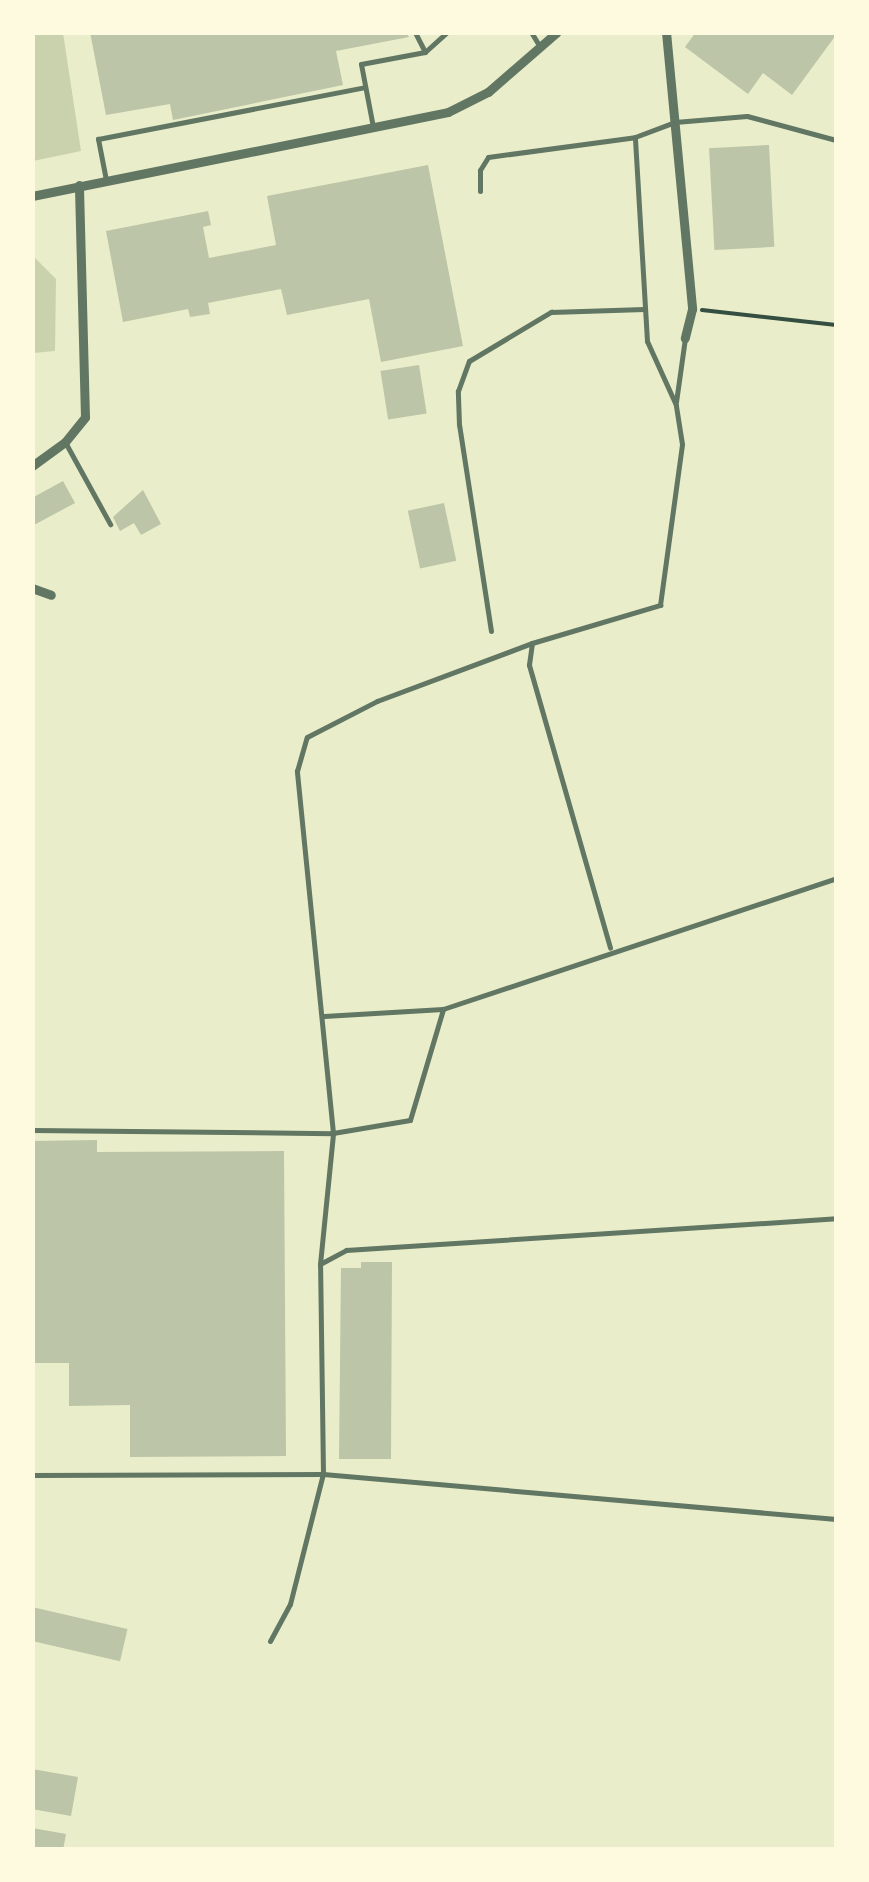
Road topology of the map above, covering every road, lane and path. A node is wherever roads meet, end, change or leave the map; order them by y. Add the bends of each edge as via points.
1 (415, 32) edge
2 (447, 32) edge
3 (530, 32) edge
4 (557, 32) edge
5 (666, 32) edge
6 (540, 48) junction
7 (426, 52) junction
8 (366, 87) junction
9 (675, 122) junction
10 (374, 128) junction
11 (635, 137) junction
12 (836, 140) edge
13 (106, 180) junction
14 (79, 185) junction
15 (480, 191) dead end
16 (32, 196) edge
17 (644, 308) junction
18 (692, 309) junction
19 (836, 325) edge
20 (685, 338) joint
21 (676, 405) junction
22 (65, 442) junction
23 (32, 466) edge
24 (110, 524) dead end
25 (32, 588) edge
26 (52, 596) dead end
27 (492, 631) dead end
28 (532, 642) junction
29 (836, 878) edge
30 (610, 948) junction
31 (443, 1009) junction
32 (324, 1016) junction
33 (32, 1130) edge
34 (333, 1132) junction
35 (836, 1218) edge
36 (320, 1264) junction
37 (323, 1474) junction
38 (32, 1475) edge
39 (836, 1519) edge
40 (270, 1641) dead end

1 - 7 lane
2 - 7 lane
3 - 6 lane
4 - 6 street
5 - 9 street
6 - 10 street via 488,92 448,112
7 - 8 lane via 360,64
8 - 10 lane
8 - 13 lane via 98,139
9 - 11 lane
9 - 12 lane via 748,116
9 - 18 street
10 - 13 street
11 - 15 lane via 488,157
11 - 17 lane
13 - 14 street
14 - 16 street
14 - 22 street via 85,404 84,417
17 - 21 lane via 650,359
17 - 27 lane via 551,312 469,361 458,391 458,425
18 - 19 path
18 - 20 street
20 - 21 lane
21 - 28 lane via 682,444 660,606
22 - 23 street
22 - 24 lane
25 - 26 street
28 - 30 lane via 529,665
28 - 32 lane via 377,701 307,737 297,772
29 - 30 lane
30 - 31 lane
31 - 32 lane
31 - 34 lane via 410,1120
32 - 34 lane
33 - 34 lane
34 - 36 lane
35 - 36 lane via 346,1250
36 - 37 lane
37 - 38 lane
37 - 39 lane
37 - 40 lane via 290,1604

